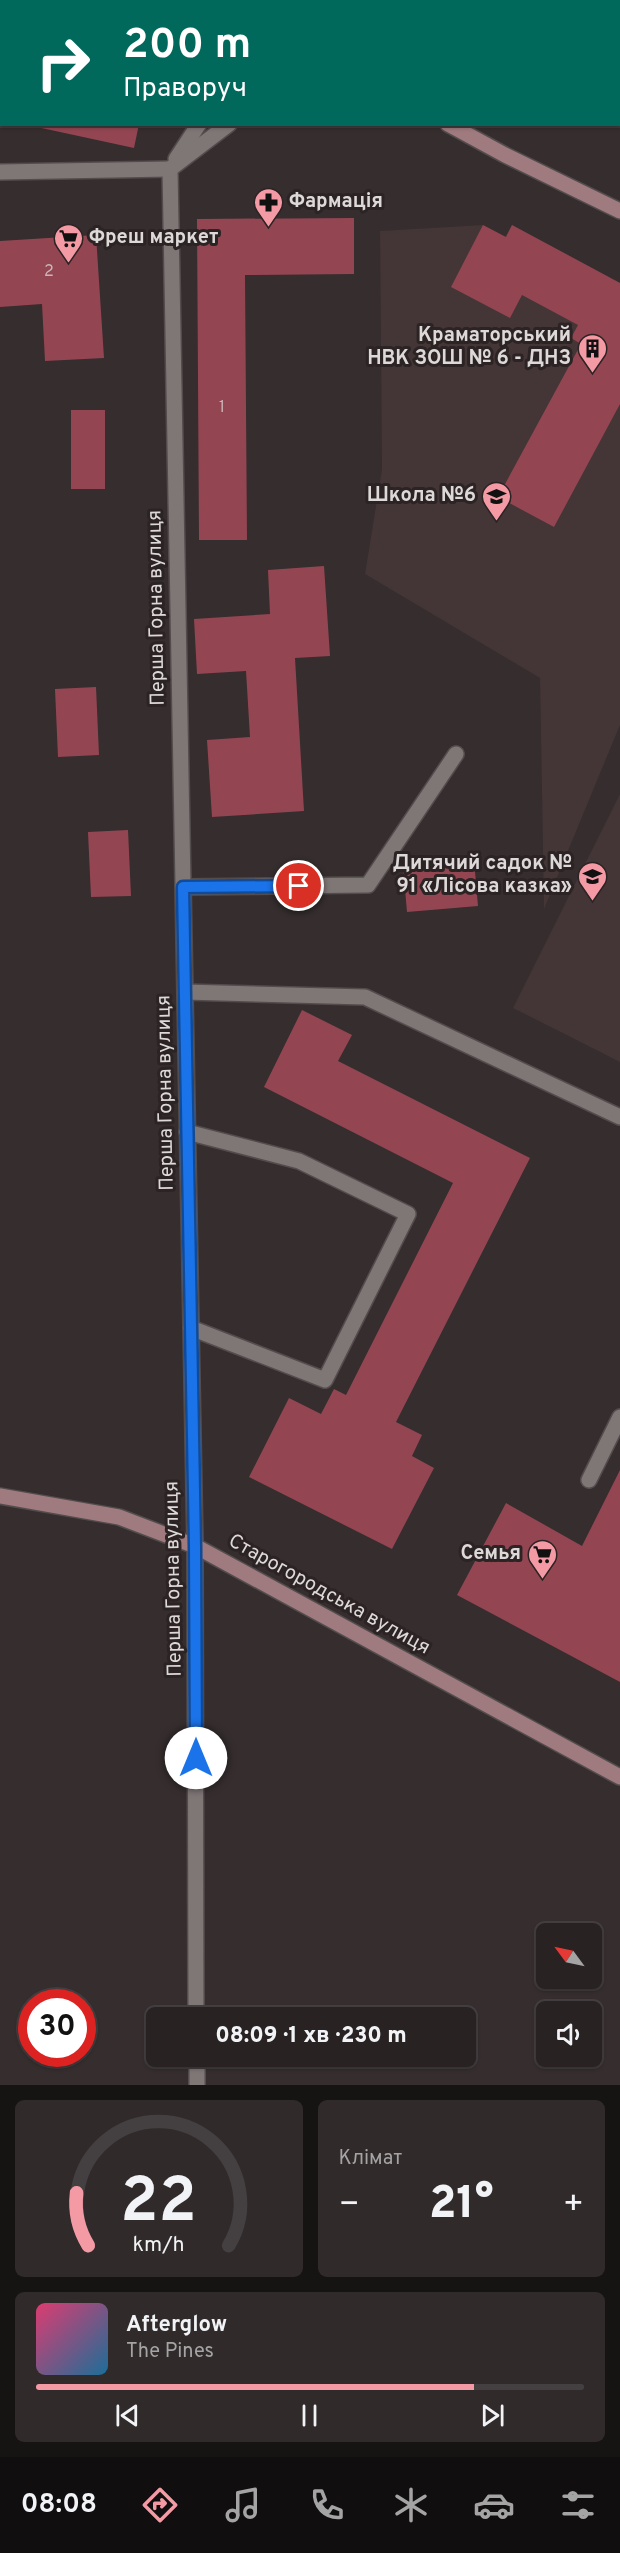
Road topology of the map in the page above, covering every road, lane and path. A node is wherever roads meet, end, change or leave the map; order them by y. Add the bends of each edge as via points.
1 (198, 126) edge
2 (226, 126) edge
3 (452, 126) edge
4 (170, 169) junction
5 (0, 172) edge
6 (620, 211) edge
7 (456, 754) dead end
8 (183, 887) junction
9 (185, 992) junction
10 (620, 1117) edge
11 (187, 1132) junction
12 (191, 1329) junction
13 (620, 1418) edge
14 (588, 1480) dead end
15 (0, 1496) edge
16 (195, 1546) junction
17 (620, 1778) edge
18 (196, 2007) edge
19 (196, 2067) edge
20 (197, 2085) edge

1 - 4 street
2 - 4 street
3 - 6 street
4 - 5 street
4 - 8 street, Перша Горна вулиця
7 - 8 street via 368,885
8 - 9 street, Перша Горна вулиця
9 - 10 street via 365,997
9 - 11 street, Перша Горна вулиця
11 - 12 street, Перша Горна вулиця
11 - 12 street via 299,1161 408,1214 325,1380
12 - 16 street, Перша Горна вулиця
13 - 14 street
15 - 16 street, Старогородська вулиця via 120,1517
16 - 17 street, Старогородська вулиця
16 - 18 street, Перша Горна вулиця
19 - 20 street

